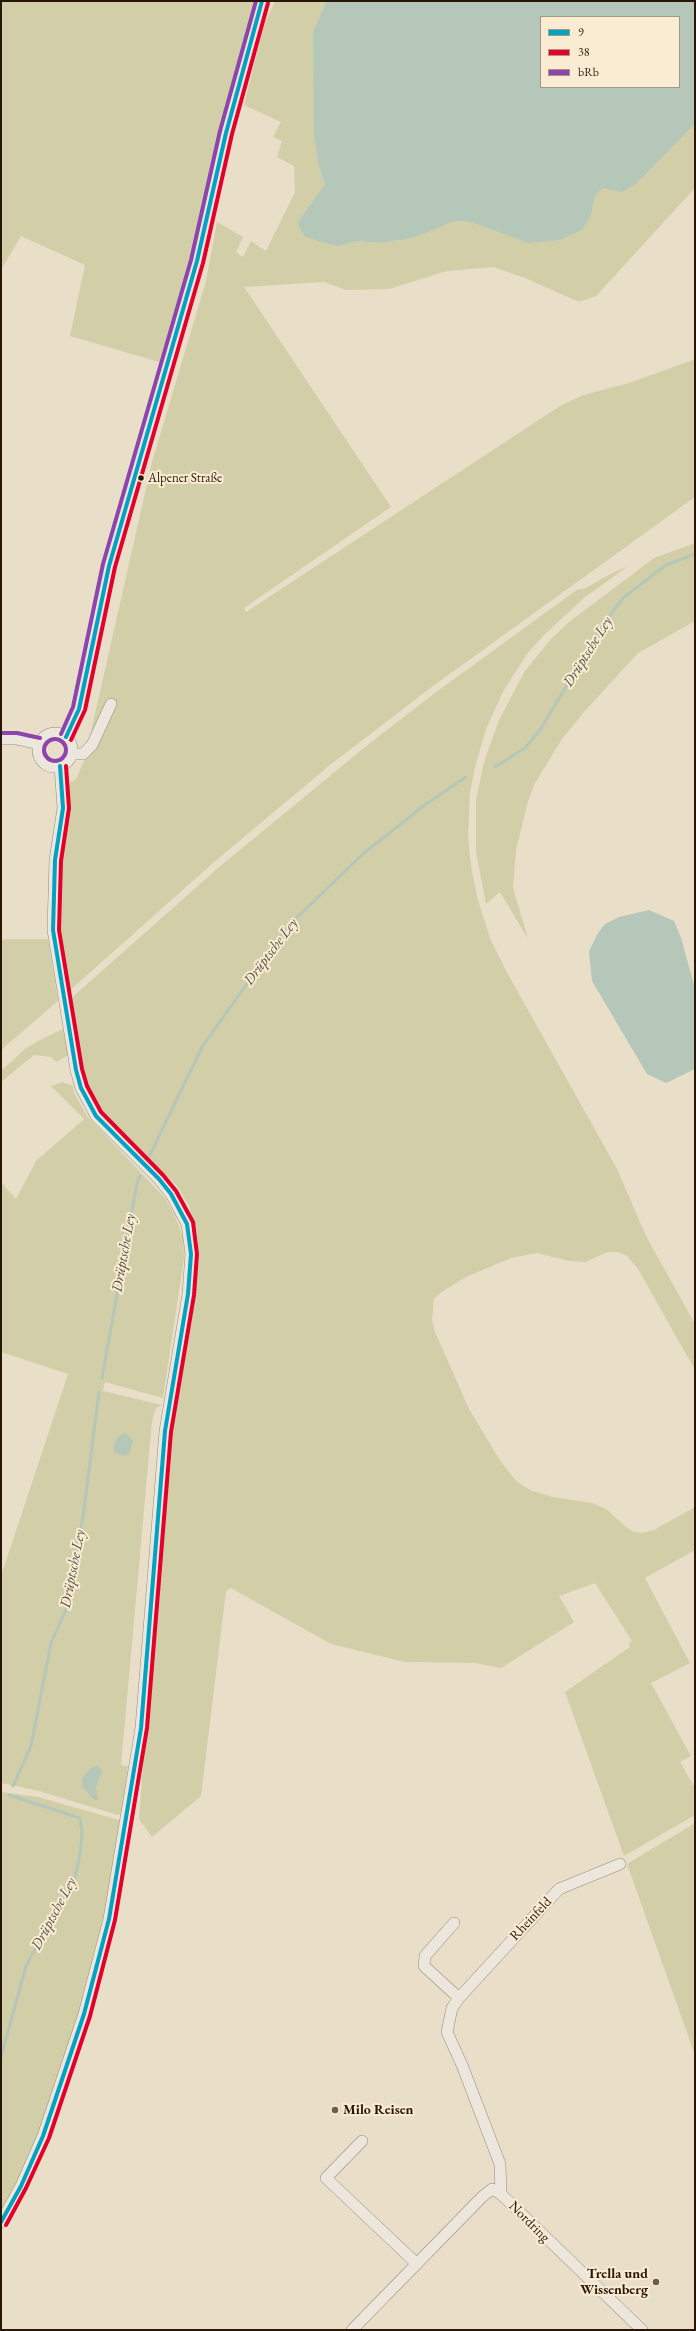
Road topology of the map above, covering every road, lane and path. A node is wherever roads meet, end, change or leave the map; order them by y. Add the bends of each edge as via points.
1 (262, 1) edge
2 (111, 704) dead end
3 (66, 737) junction
4 (1, 739) edge
5 (39, 744) junction
6 (72, 754) junction
7 (60, 766) junction
8 (620, 1864) dead end
9 (454, 1923) dead end
10 (459, 1998) junction
11 (362, 2141) dead end
12 (501, 2194) junction
13 (1, 2222) edge
14 (417, 2264) junction
15 (352, 2330) edge
16 (642, 2330) edge

1 - 3 street via 226,133 197,261 109,566 79,709
2 - 6 street via 92,745 83,754
3 - 5 street via 61,734 50,734
3 - 6 street via 71,744
4 - 5 street
5 - 7 street via 41,760 50,766
6 - 7 street via 68,762
7 - 13 street via 63,808 55,866 52,930 76,1070 96,1116 171,1194 187,1224 191,1254 188,1294 164,1431 141,1728 109,1918 84,2014 52,2111 22,2186
8 - 10 street, Rheinfeld via 559,1889
9 - 10 street via 425,1956 424,1966
10 - 12 street, Rheinfeld via 452,2008 447,2032 500,2164
11 - 14 street via 326,2178
12 - 14 street, Nordring via 492,2189 483,2196
12 - 16 street, Nordring
14 - 15 street, Nordring

